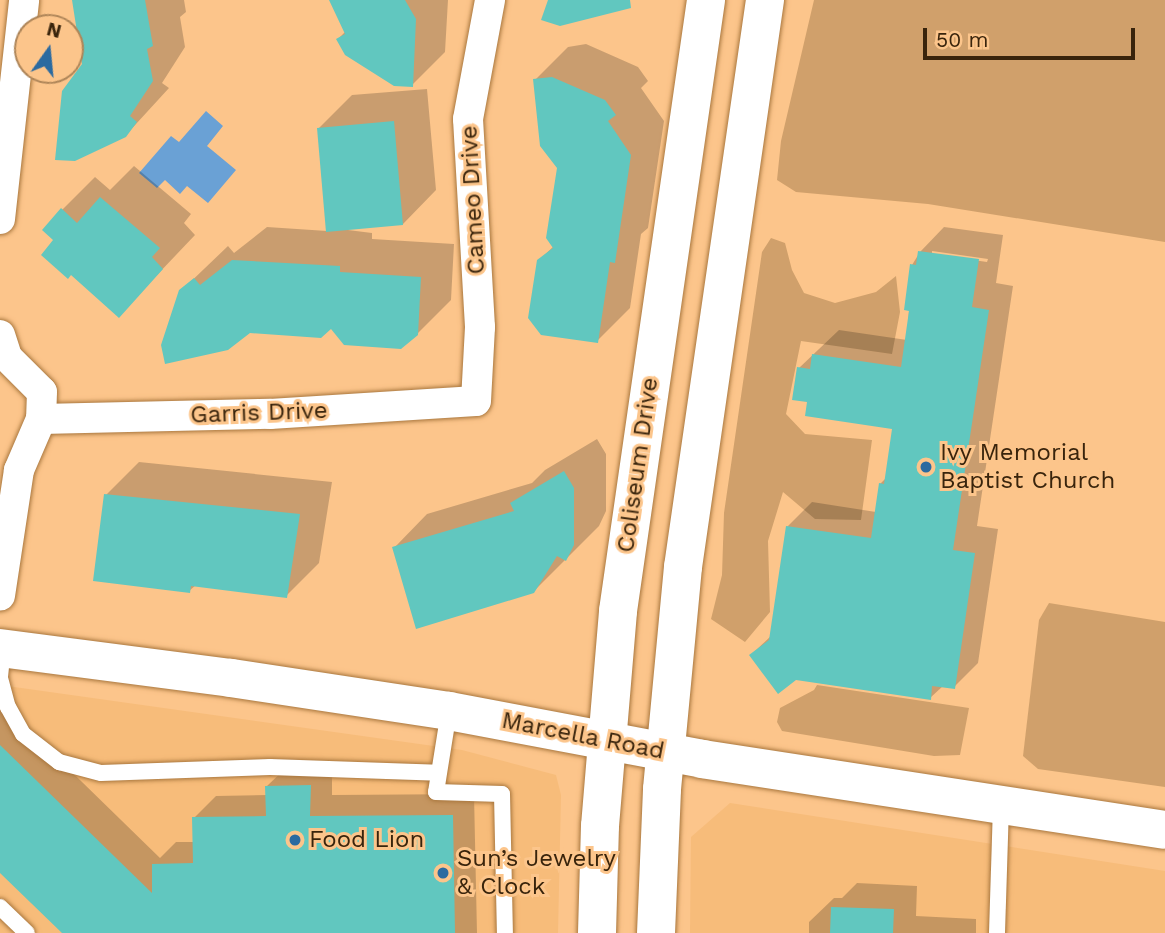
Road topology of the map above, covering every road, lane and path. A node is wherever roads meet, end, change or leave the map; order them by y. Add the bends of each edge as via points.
1 (24, 0) edge
2 (490, 0) edge
3 (706, 0) edge
4 (765, 0) edge
5 (0, 219) edge
6 (0, 335) edge
7 (476, 401) joint
8 (41, 419) junction
9 (0, 596) edge
10 (1, 648) edge
11 (449, 711) junction
12 (606, 741) junction
13 (665, 752) junction
14 (438, 773) junction
15 (1001, 807) junction
16 (1165, 831) edge
17 (0, 907) edge
18 (27, 933) edge
19 (505, 933) edge
20 (597, 933) edge
21 (656, 933) edge
22 (997, 933) edge

1 - 5 street
2 - 7 street, Cameo Drive via 468,120 480,327
3 - 12 street, Coliseum Drive via 628,534
4 - 13 street via 702,420
6 - 8 street via 7,357 42,392
7 - 8 street, Garris Drive via 270,414
8 - 9 street via 19,470
10 - 11 street, Marcella Road
10 - 14 lane via 1,678 8,707 23,734 59,762 101,773 270,767
11 - 12 street, Marcella Road
11 - 14 lane
12 - 13 street, Marcella Road
12 - 20 street, Coliseum Drive
13 - 15 street, Marcella Road
13 - 21 street
14 - 19 lane via 436,792 502,794
15 - 16 street, Marcella Road
15 - 22 lane
17 - 18 lane

